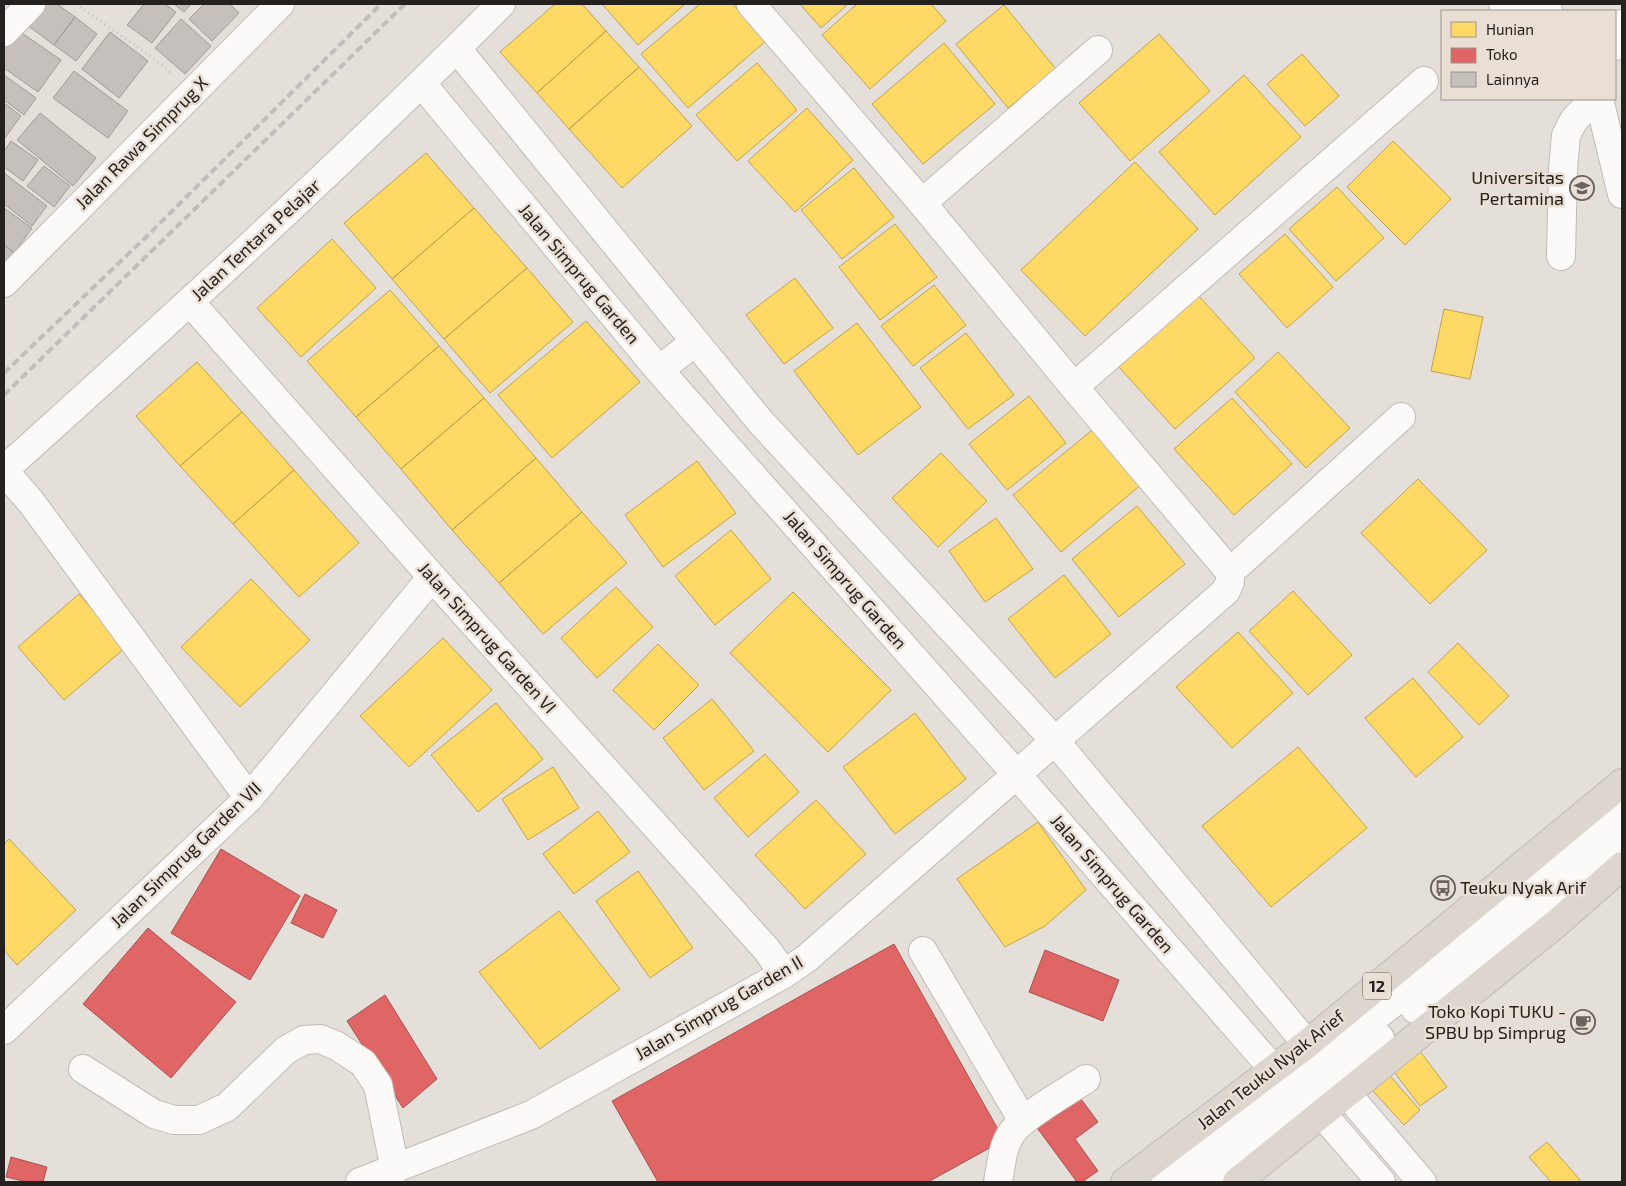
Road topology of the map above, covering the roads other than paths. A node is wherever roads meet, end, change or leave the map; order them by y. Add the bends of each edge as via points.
1 (31, 4) edge
2 (280, 4) edge
3 (501, 4) edge
4 (751, 4) edge
5 (1503, 4) edge
6 (1542, 10) edge
7 (1622, 24) edge
8 (4, 32) edge
9 (1616, 43) edge
10 (457, 49) junction
11 (1098, 50) dead end
12 (1424, 80) dead end
13 (422, 84) junction
14 (1593, 100) edge
15 (1599, 100) edge
16 (1622, 194) edge
17 (922, 203) junction
18 (1561, 256) dead end
19 (4, 283) edge
20 (190, 302) junction
21 (695, 342) junction
22 (659, 370) junction
23 (1074, 387) junction
24 (1401, 417) dead end
25 (759, 420) junction
26 (726, 446) junction
27 (4, 471) edge
28 (1230, 572) junction
29 (432, 577) junction
30 (1055, 741) junction
31 (1017, 774) junction
32 (1622, 783) edge
33 (249, 798) junction
34 (1622, 805) edge
35 (1622, 835) edge
36 (1622, 866) edge
37 (923, 951) dead end
38 (784, 974) junction
39 (4, 1030) edge
40 (1307, 1044) junction
41 (83, 1069) dead end
42 (1274, 1070) junction
43 (1086, 1079) dead end
44 (1347, 1094) junction
45 (1323, 1115) junction
46 (1023, 1121) junction
47 (395, 1170) junction
48 (360, 1182) edge
49 (980, 1182) edge
50 (998, 1182) edge
51 (1125, 1182) edge
52 (1165, 1182) edge
53 (1199, 1182) edge
54 (1237, 1182) edge
55 (1381, 1182) edge
56 (1422, 1182) edge

1 - 8 street
2 - 19 street, Jalan Rawa Simprug X
3 - 10 street, Jalan Tentara Pelajar
4 - 17 street
5 - 6 street
7 - 9 street
10 - 13 street, Jalan Tentara Pelajar
10 - 21 street
11 - 17 street
12 - 23 street
13 - 20 street, Jalan Tentara Pelajar
13 - 22 street, Jalan Simprug Garden
14 - 18 street via 1574,120 1566,135
15 - 16 street
17 - 23 street
20 - 27 street, Jalan Tentara Pelajar
20 - 29 street, Jalan Simprug Garden VI
21 - 22 street
21 - 25 street
22 - 26 street, Jalan Simprug Garden
23 - 28 street
24 - 28 street
25 - 26 street
25 - 30 street
26 - 31 street, Jalan Simprug Garden
27 - 33 street via 31,502
28 - 30 street via 1226,591
29 - 33 street, Jalan Simprug Garden VII
29 - 38 street, Jalan Simprug Garden VI via 767,950
30 - 31 street, Jalan Simprug Garden II
30 - 40 street
31 - 38 street, Jalan Simprug Garden II via 807,958
31 - 42 street, Jalan Simprug Garden
32 - 40 highway, Jalan Teuku Nyak Arief / 12
33 - 39 street, Jalan Simprug Garden VII
34 - 52 street via 1398,999
35 - 53 street via 1327,1081
36 - 44 highway
37 - 46 street
38 - 47 street, Jalan Simprug Garden II via 531,1115
40 - 42 highway, Jalan Teuku Nyak Arief / 12
41 - 47 street via 154,1114 174,1120 199,1120 227,1107 286,1050 304,1040 320,1039 338,1046 363,1063 378,1085
42 - 51 highway, Jalan Teuku Nyak Arief / 12
43 - 46 street
44 - 45 highway
44 - 56 street
45 - 54 highway
45 - 55 street
46 - 50 street via 1011,1133 1004,1149
47 - 48 street, Jalan Simprug Garden II
49 - 50 street

